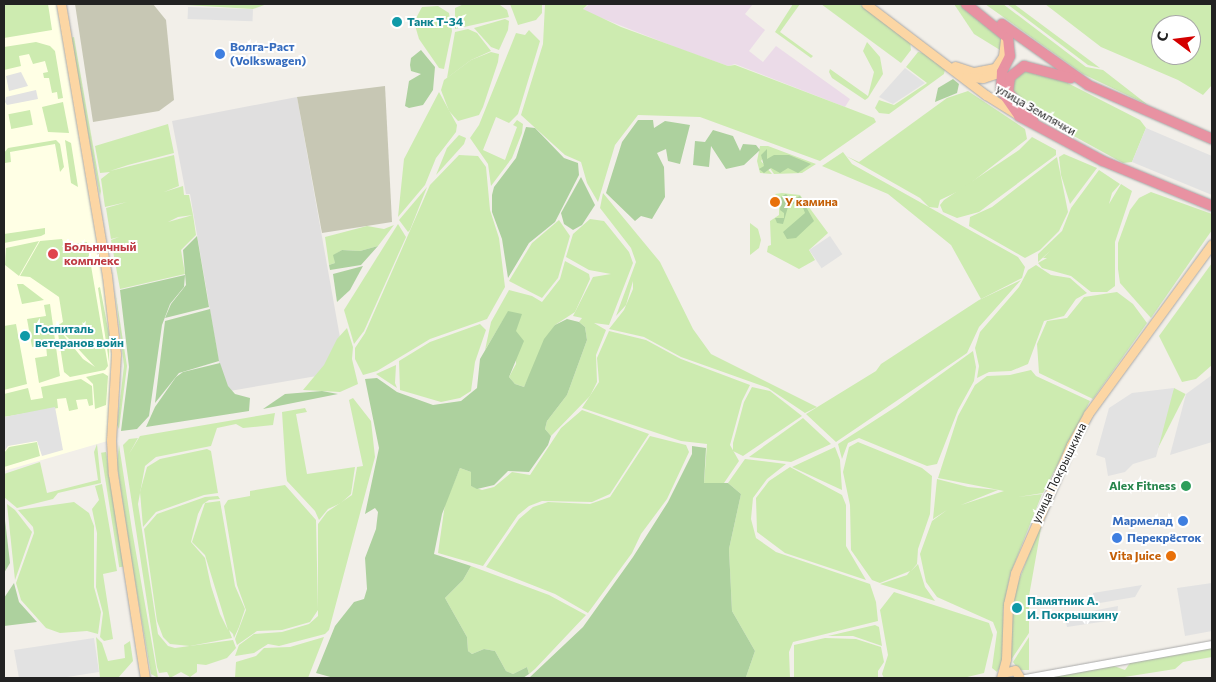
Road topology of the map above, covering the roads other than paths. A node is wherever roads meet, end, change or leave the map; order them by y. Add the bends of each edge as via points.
1 (61, 4) edge
2 (866, 4) edge
3 (966, 4) edge
4 (975, 4) edge
5 (999, 28) junction
6 (945, 63) junction
7 (1009, 63) junction
8 (1059, 66) junction
9 (1002, 72) junction
10 (963, 76) junction
11 (1088, 85) junction
12 (1019, 116) junction
13 (1039, 126) junction
14 (1212, 139) edge
15 (1212, 206) edge
16 (1212, 244) edge
17 (1212, 644) edge
18 (1006, 648) junction
19 (1017, 673) edge
20 (1002, 675) edge
21 (1032, 675) junction
22 (146, 678) edge
23 (1025, 678) edge

1 - 22 main road via 107,276 116,354 111,440 113,474
2 - 6 main road, улица Землячки
3 - 5 highway
4 - 8 highway
5 - 6 main road via 1005,48 995,68 974,72
5 - 7 highway via 1010,43
6 - 10 main road, улица Землячки
7 - 8 highway via 1031,59
7 - 9 highway
8 - 11 highway
9 - 10 main road via 983,78
9 - 12 highway via 1003,98
10 - 12 main road, улица Землячки
11 - 13 highway via 1035,67 1017,69 1007,84 1008,92
11 - 14 highway
12 - 13 highway, улица Землячки
13 - 15 highway, улица Землячки via 1103,160
16 - 18 main road, улица Покрышкина via 1088,414 1071,445 1015,573 1008,604
17 - 21 street
18 - 19 main road, улица Покрышкина
18 - 20 main road, улица Покрышкина
19 - 20 main road
19 - 21 street
21 - 23 street

